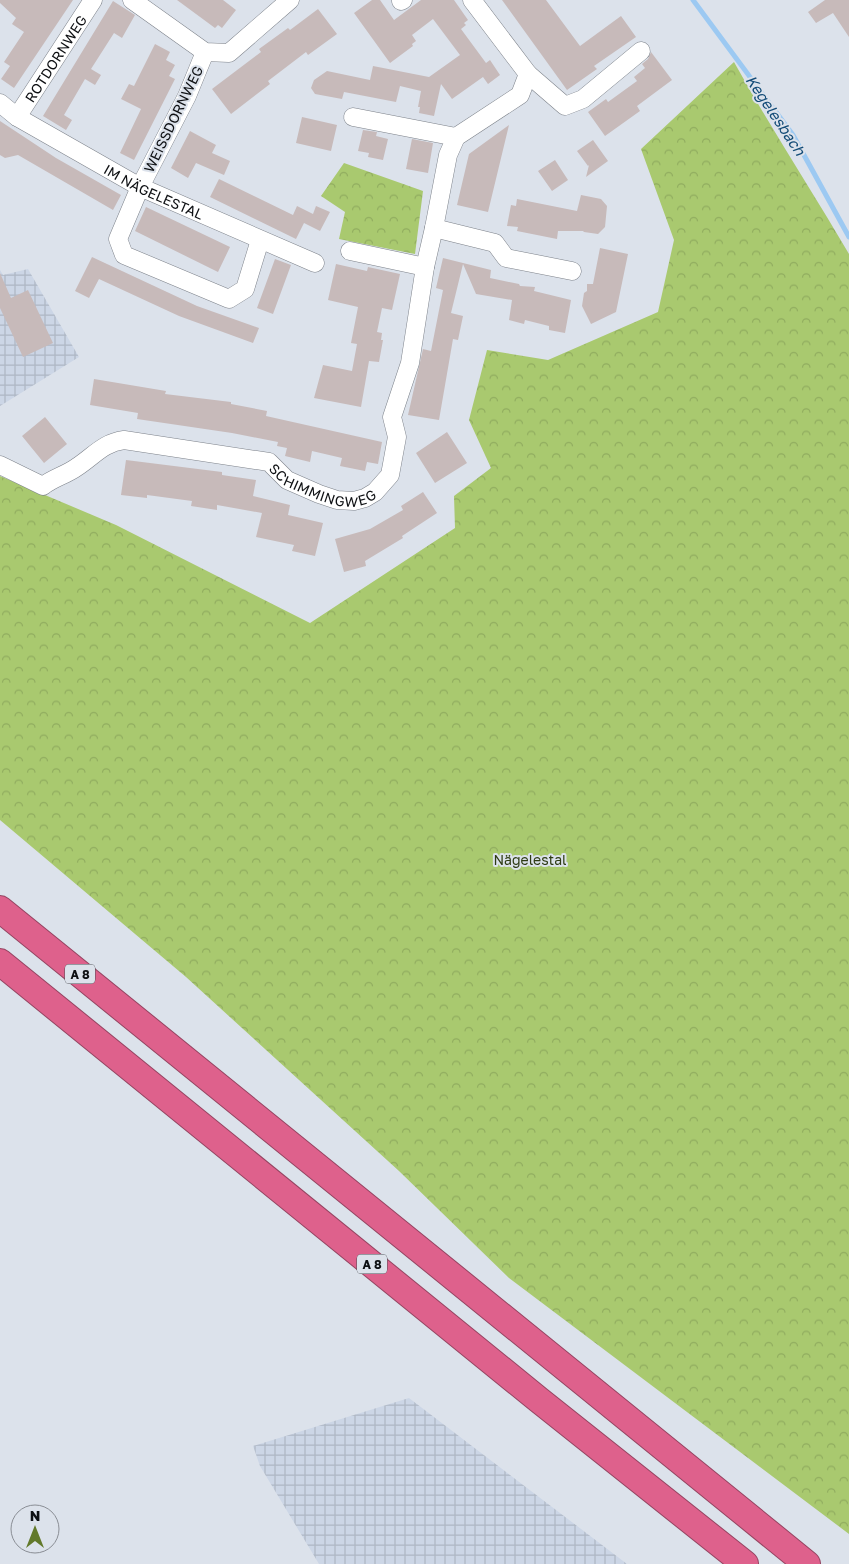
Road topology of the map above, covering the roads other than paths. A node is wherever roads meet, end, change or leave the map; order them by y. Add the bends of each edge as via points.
1 (93, 0) edge
2 (132, 0) edge
3 (290, 0) edge
4 (472, 0) edge
5 (641, 50) dead end
6 (205, 52) junction
7 (528, 74) junction
8 (0, 103) edge
9 (17, 117) junction
10 (353, 117) dead end
11 (456, 137) junction
12 (140, 187) junction
13 (434, 228) junction
14 (260, 240) junction
15 (350, 251) dead end
16 (314, 263) dead end
17 (424, 267) junction
18 (572, 271) dead end
19 (0, 465) edge
20 (0, 909) edge
21 (0, 962) edge
22 (745, 1564) edge
23 (807, 1564) edge

1 - 9 street, ROTDORNWEG
2 - 6 street
3 - 6 street via 229,53
4 - 7 street
5 - 7 street via 583,99 565,106
6 - 12 street, WEISSDORNWEG via 187,96
7 - 11 street via 520,95
8 - 9 street, IM NÄGELESTAL
9 - 12 street, IM NÄGELESTAL
10 - 11 street
11 - 13 street, SCHIMMINGWEG via 448,155
12 - 14 street, IM NÄGELESTAL
12 - 14 street, WEISSDORNWEG via 118,239 124,255 229,299 245,289
13 - 17 street, SCHIMMINGWEG
13 - 18 street via 495,243 506,258
14 - 16 street, IM NÄGELESTAL
15 - 17 street
17 - 19 street, SCHIMMINGWEG via 410,363 392,417 398,437 390,475 365,498 354,502 319,494 287,480 269,462 124,440 111,442 76,468 43,486
20 - 23 highway, A 8
21 - 22 highway, A 8

